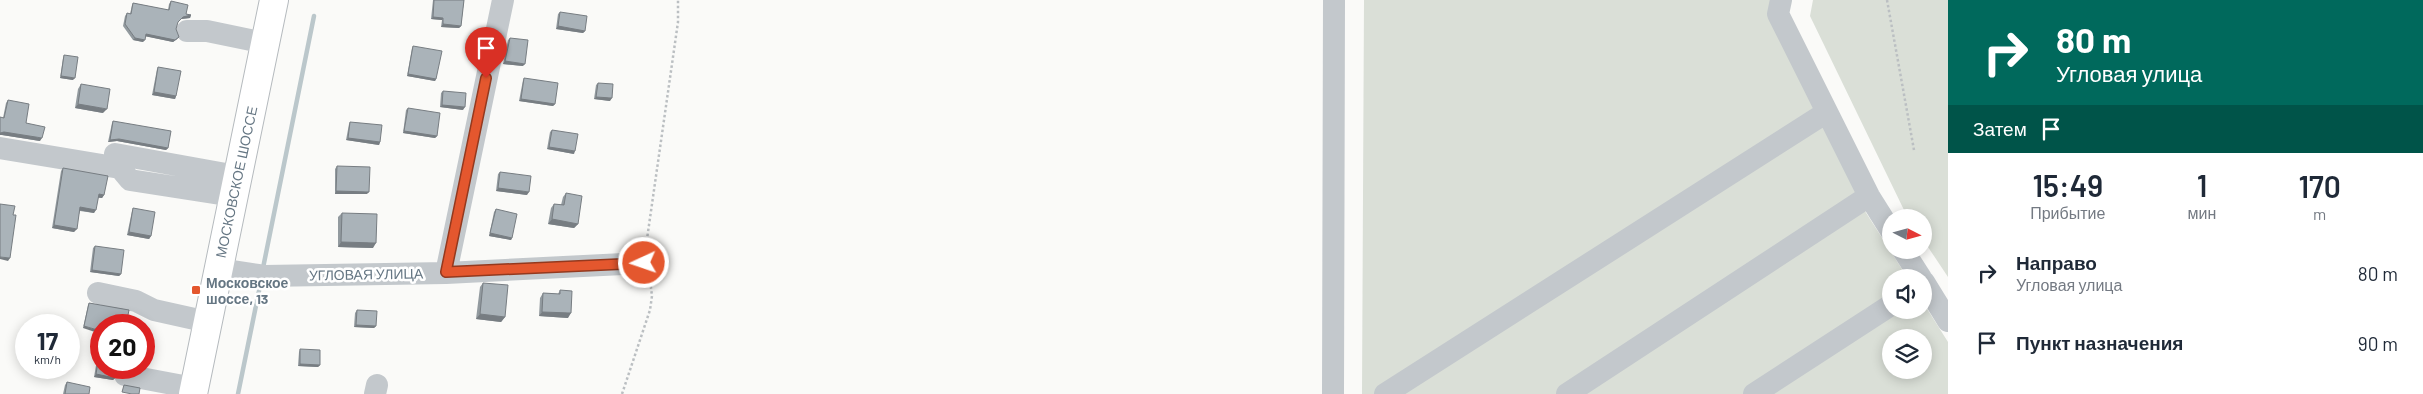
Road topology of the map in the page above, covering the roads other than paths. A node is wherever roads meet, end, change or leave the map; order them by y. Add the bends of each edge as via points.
1 (274, 0) edge
2 (502, 0) edge
3 (1334, 0) edge
4 (1781, 0) edge
5 (187, 31) dead end
6 (265, 42) junction
7 (1827, 112) junction
8 (0, 148) edge
9 (115, 154) dead end
10 (235, 186) junction
11 (1869, 196) junction
12 (1882, 217) edge
13 (644, 263) road end
14 (218, 269) junction
15 (446, 272) junction
16 (98, 293) dead end
17 (1932, 296) edge
18 (1882, 311) edge
19 (1948, 321) edge
20 (208, 322) junction
21 (142, 379) edge
22 (193, 391) edge
23 (1333, 394) edge
24 (1385, 394) edge
25 (1567, 394) edge
26 (1754, 394) edge

1 - 6 main road, МОСКОВСКОЕ ШОССЕ
2 - 15 street
3 - 23 street
4 - 7 street via 1778,14
5 - 6 street via 207,31
6 - 10 main road, МОСКОВСКОЕ ШОССЕ
7 - 11 street
7 - 24 street
8 - 10 street via 120,168 130,180
9 - 10 street
10 - 14 main road, МОСКОВСКОЕ ШОССЕ
11 - 12 street
11 - 25 street
13 - 15 street, УГЛОВАЯ УЛИЦА
14 - 15 street, УГЛОВАЯ УЛИЦА via 265,276
14 - 20 main road, МОСКОВСКОЕ ШОССЕ
16 - 20 street
17 - 19 street
18 - 26 street
20 - 22 main road, МОСКОВСКОЕ ШОССЕ
21 - 22 street

